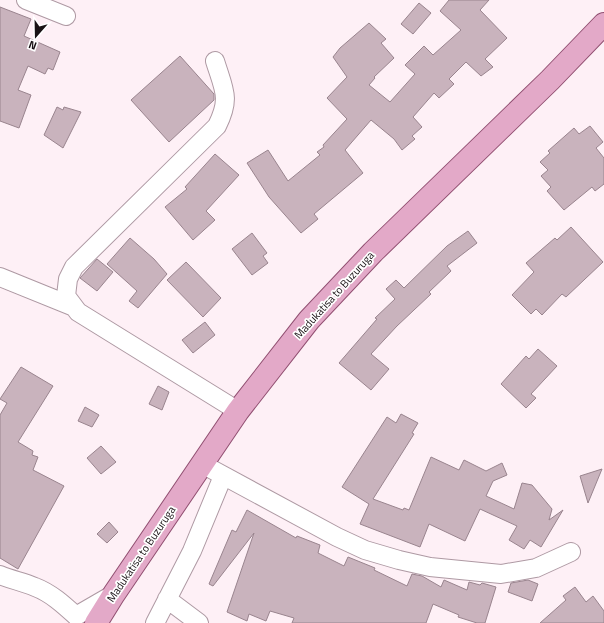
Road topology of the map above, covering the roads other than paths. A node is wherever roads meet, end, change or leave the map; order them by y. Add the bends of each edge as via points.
1 (26, 0) edge
2 (66, 16) dead end
3 (604, 24) edge
4 (215, 61) dead end
5 (0, 278) edge
6 (74, 307) junction
7 (238, 411) junction
8 (202, 464) junction
9 (223, 476) junction
10 (571, 552) dead end
11 (0, 575) edge
12 (114, 594) junction
13 (167, 599) junction
14 (73, 619) edge
15 (96, 623) edge
16 (155, 623) edge
17 (199, 623) edge

1 - 2 street
3 - 7 main road, Madukatisa to Buzuruga via 550,80 372,252 309,320
4 - 6 street via 226,96 224,112 217,126 74,267 68,279 66,296
5 - 6 street
6 - 7 street via 78,312
7 - 8 main road, Madukatisa to Buzuruga
8 - 9 street
8 - 12 main road, Madukatisa to Buzuruga
9 - 10 street via 337,538 365,550 430,567 501,574 536,568
9 - 13 street via 192,551
11 - 14 street via 36,587 58,600
12 - 14 street
12 - 15 main road, Madukatisa to Buzuruga
13 - 16 street
13 - 17 street

